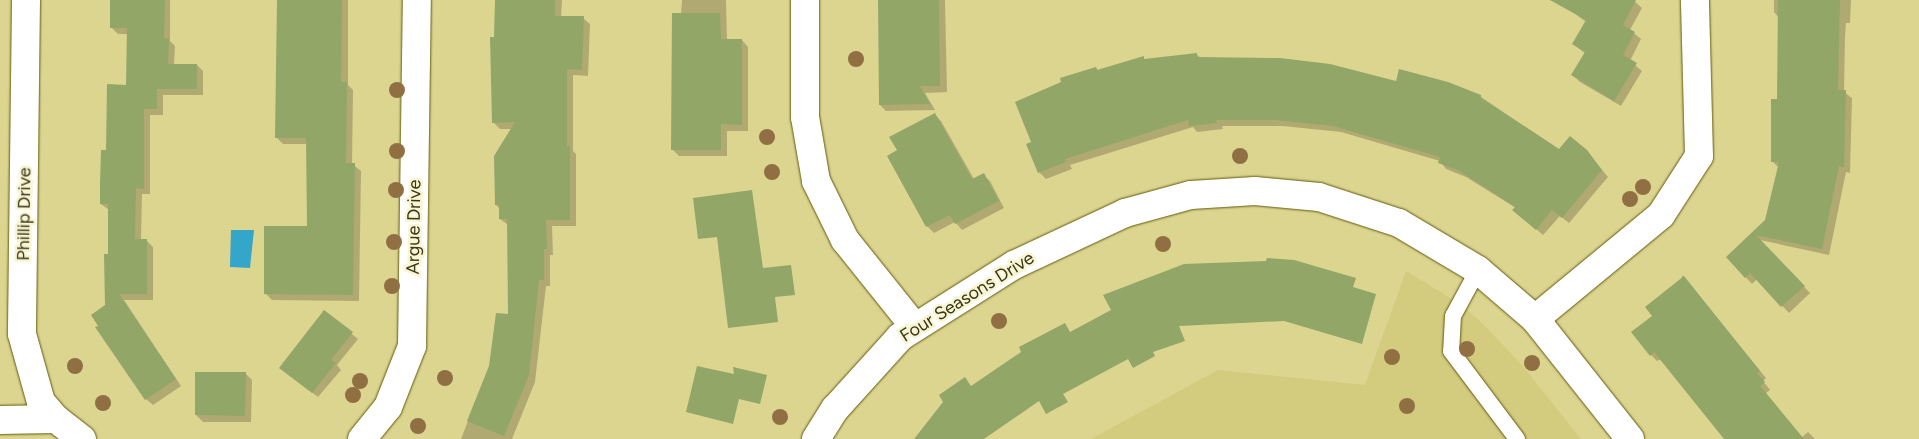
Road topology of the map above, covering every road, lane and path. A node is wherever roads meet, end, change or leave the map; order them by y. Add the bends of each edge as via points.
1 (26, 0) edge
2 (417, 0) edge
3 (805, 0) edge
4 (1696, 0) edge
5 (1478, 270) junction
6 (1535, 319) junction
7 (914, 326) junction
8 (56, 419) junction
9 (0, 420) edge
10 (82, 439) edge
11 (362, 439) edge
12 (816, 439) edge
13 (1517, 439) edge
14 (1630, 439) edge

1 - 8 street, Phillip Drive via 22,334 41,402
2 - 11 street, Argue Drive via 412,346 388,407
3 - 7 street via 805,117 816,181 845,240
4 - 6 street via 1699,156 1661,215
5 - 6 street, Four Seasons Drive
5 - 7 street, Four Seasons Drive via 1399,223 1319,196 1255,191 1191,195 1125,213 1014,264
5 - 13 lane via 1454,316 1451,351
6 - 14 street, Four Seasons Drive
7 - 12 street, Four Seasons Drive via 867,371 835,409
8 - 9 street
8 - 10 street, Phillip Drive

